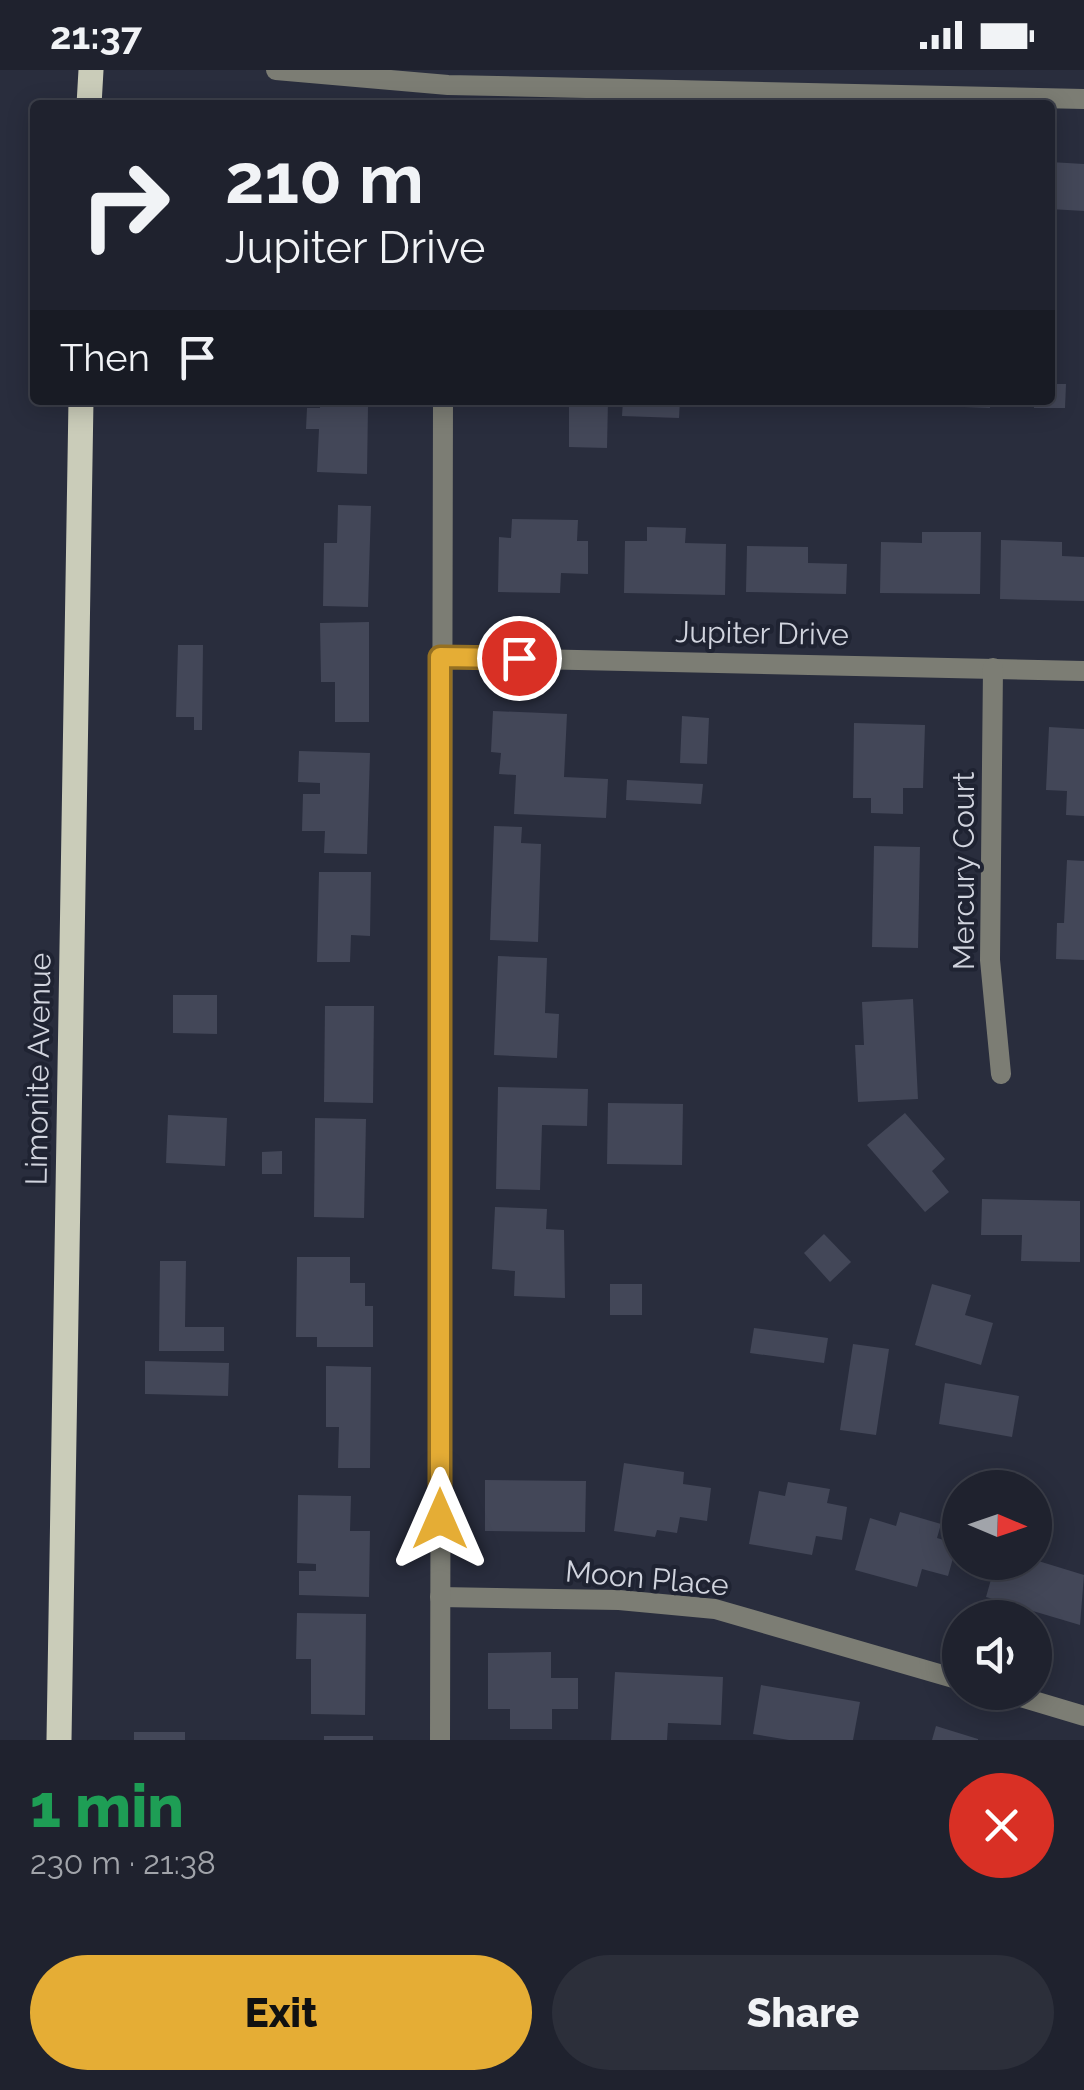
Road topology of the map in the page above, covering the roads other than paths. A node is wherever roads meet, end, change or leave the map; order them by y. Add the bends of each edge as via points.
1 (91, 70) edge
2 (276, 70) edge
3 (448, 95) edge
4 (1084, 99) edge
5 (89, 100) edge
6 (81, 405) edge
7 (443, 405) edge
8 (440, 657) junction
9 (994, 668) junction
10 (1084, 671) edge
11 (1001, 1074) dead end
12 (440, 1597) junction
13 (942, 1675) edge
14 (1052, 1706) edge
15 (1084, 1716) edge
16 (59, 1740) edge
17 (440, 1740) edge

1 - 5 main road
2 - 3 street
3 - 4 street
6 - 16 main road, Limonite Avenue
7 - 8 street
8 - 9 street, Jupiter Drive
8 - 12 street
9 - 10 street, Jupiter Drive
9 - 11 street, Mercury Court via 990,960
12 - 13 street, Moon Place via 715,1608
12 - 17 street
14 - 15 street

